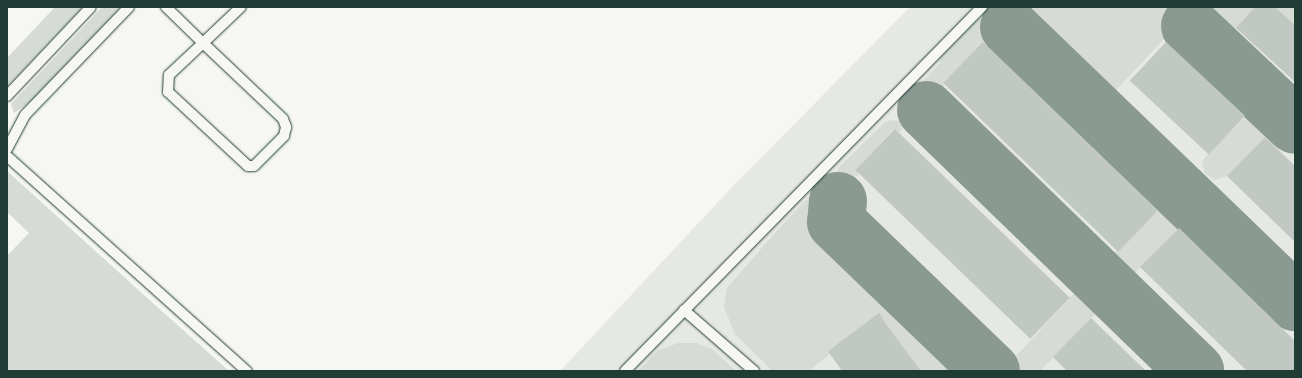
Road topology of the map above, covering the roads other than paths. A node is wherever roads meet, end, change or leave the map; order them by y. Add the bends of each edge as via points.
1 (92, 7) edge
2 (129, 7) edge
3 (166, 7) edge
4 (241, 7) edge
5 (982, 7) edge
6 (203, 43) junction
7 (7, 96) edge
8 (7, 149) edge
9 (7, 156) edge
10 (684, 310) junction
11 (247, 371) edge
12 (624, 371) edge
13 (754, 371) edge

1 - 7 lane
2 - 8 lane via 25,115
3 - 6 lane
4 - 6 lane
5 - 10 lane
6 - 6 lane via 284,119 284,136 254,166 248,166 168,92 169,75
9 - 11 lane
10 - 12 lane
10 - 13 lane

